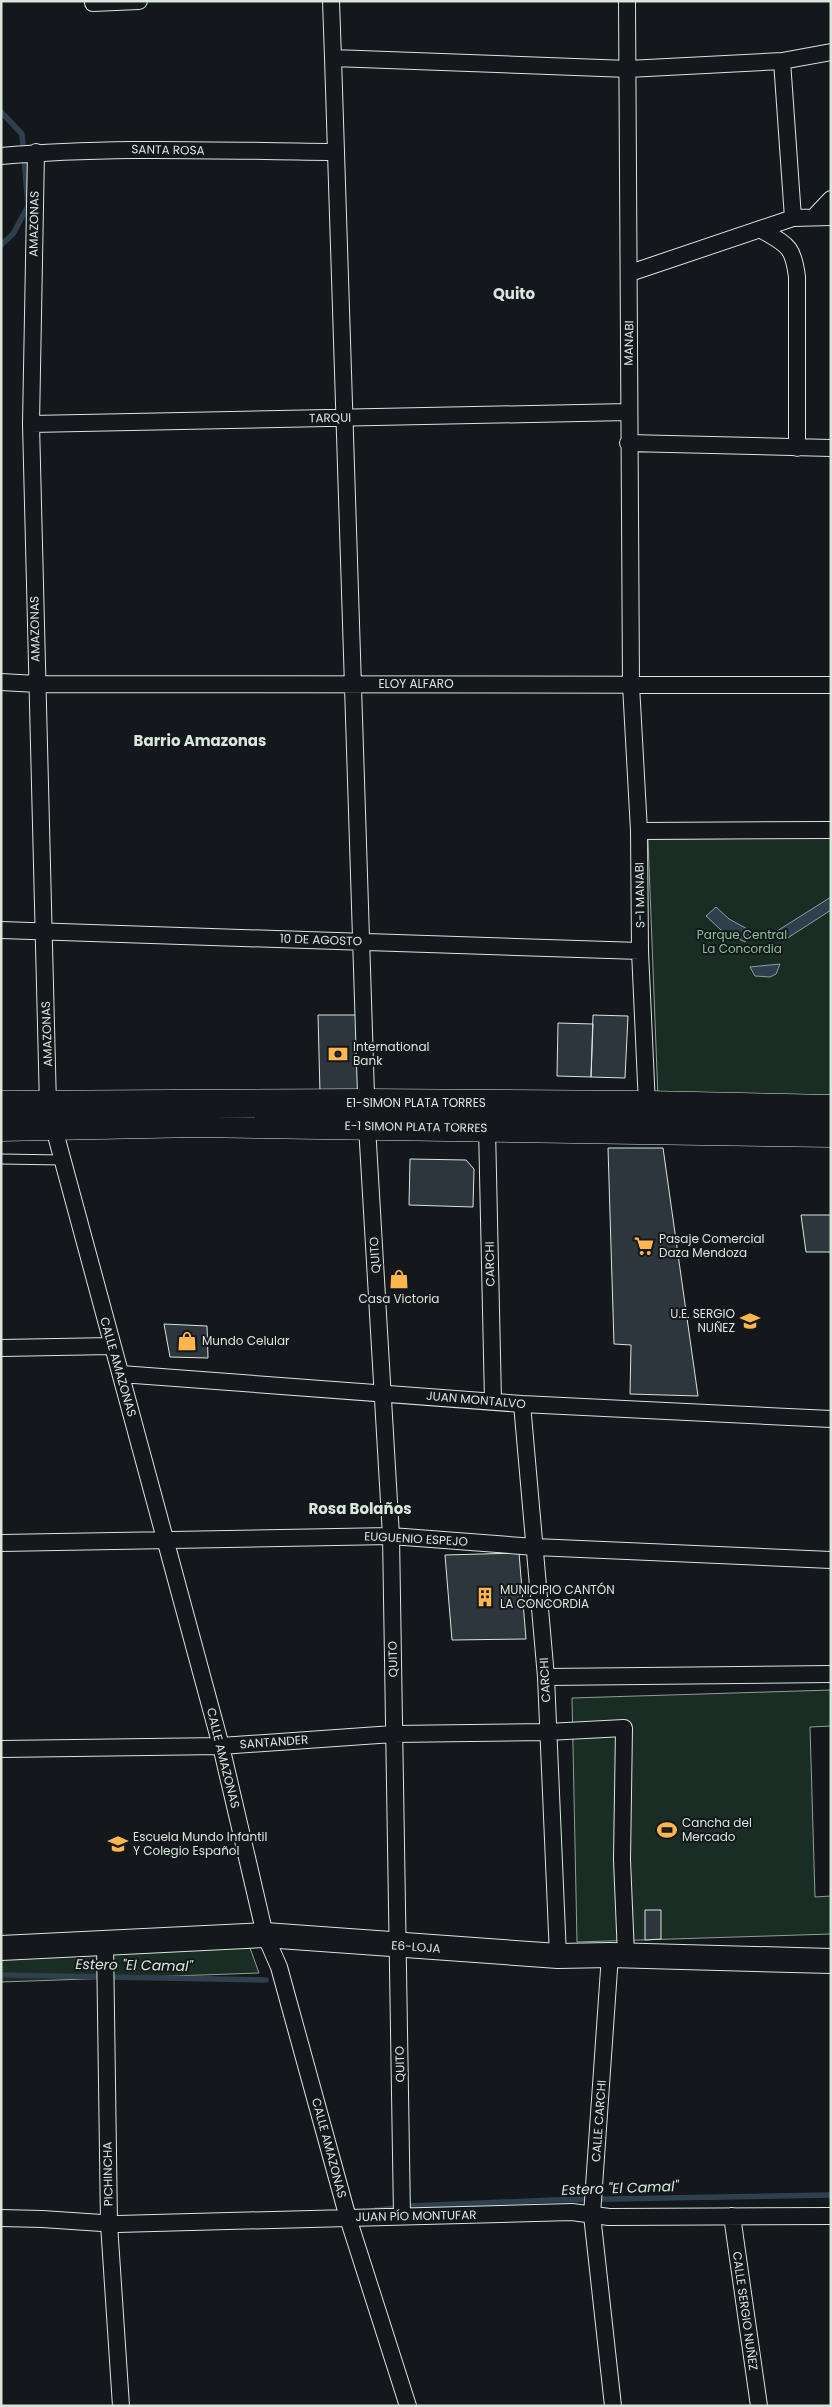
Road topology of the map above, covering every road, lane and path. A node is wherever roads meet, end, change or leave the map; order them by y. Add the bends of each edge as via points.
1 (139, 1) edge
2 (331, 1) edge
3 (627, 1) edge
4 (93, 3) dead end
5 (831, 52) edge
6 (333, 58) junction
7 (782, 61) junction
8 (628, 69) junction
9 (36, 152) junction
10 (336, 152) junction
11 (2, 156) edge
12 (831, 198) edge
13 (814, 217) junction
14 (831, 217) edge
15 (793, 218) junction
16 (760, 229) junction
17 (630, 273) junction
18 (628, 412) junction
19 (344, 418) junction
20 (31, 424) junction
21 (628, 443) junction
22 (797, 448) junction
23 (831, 448) edge
24 (1, 682) edge
25 (37, 684) junction
26 (354, 684) junction
27 (631, 685) junction
28 (831, 685) edge
29 (831, 830) edge
30 (639, 831) junction
31 (1, 930) edge
32 (44, 930) junction
33 (362, 942) junction
34 (640, 951) junction
35 (647, 1105) junction
36 (1, 1106) edge
37 (831, 1109) edge
38 (367, 1114) junction
39 (50, 1116) junction
40 (1, 1127) edge
41 (487, 1128) junction
42 (831, 1133) edge
43 (1, 1159) edge
44 (62, 1160) junction
45 (112, 1346) junction
46 (1, 1348) edge
47 (121, 1374) junction
48 (384, 1393) junction
49 (493, 1401) junction
50 (522, 1404) junction
51 (831, 1419) edge
52 (391, 1536) junction
53 (166, 1538) junction
54 (1, 1543) edge
55 (535, 1548) junction
56 (831, 1560) edge
57 (831, 1674) edge
58 (546, 1676) junction
59 (547, 1732) junction
60 (393, 1734) junction
61 (221, 1746) junction
62 (1, 1749) edge
63 (265, 1935) junction
64 (105, 1942) junction
65 (398, 1946) junction
66 (1, 1948) edge
67 (618, 1955) junction
68 (558, 1956) junction
69 (831, 1961) edge
70 (592, 2215) junction
71 (402, 2216) junction
72 (732, 2216) junction
73 (831, 2216) edge
74 (1, 2218) edge
75 (348, 2218) junction
76 (108, 2224) junction
77 (121, 2406) edge
78 (408, 2406) edge
79 (613, 2406) edge
80 (758, 2406) edge

1 - 4 street
2 - 6 street, QUITO
3 - 8 street, MANABI
5 - 7 street
6 - 8 street
6 - 10 street, QUITO
7 - 8 street
7 - 15 street
8 - 17 street, MANABI
9 - 10 street, SANTA ROSA
9 - 11 street, SANTA ROSA
9 - 20 street, AMAZONAS
10 - 19 street, QUITO
12 - 13 street
13 - 14 street
13 - 15 street
15 - 16 street
16 - 17 street
16 - 22 street via 784,243 794,254 797,277
17 - 18 street, MANABI
18 - 19 street, TARQUI
18 - 21 street, MANABI
19 - 20 street, TARQUI
19 - 26 street, QUITO
20 - 25 street, AMAZONAS
21 - 22 street
21 - 27 street, MANABI
22 - 23 street
24 - 25 street, ELOY ALFARO
25 - 26 street, ELOY ALFARO
25 - 32 street, AMAZONAS
26 - 27 street, ELOY ALFARO
26 - 33 street, QUITO
27 - 28 street, ELOY ALFARO
27 - 30 street, S-1 MANABI
29 - 30 street
30 - 34 street, S-1 MANABI
31 - 32 street, 10 DE AGOSTO
32 - 33 street, 10 DE AGOSTO
32 - 39 street, AMAZONAS
33 - 34 street, 10 DE AGOSTO
33 - 38 street, QUITO
34 - 35 street, S-1 MANABI
35 - 37 highway, E1-SIMON PLATA TORRES
35 - 38 highway, E1-SIMON PLATA TORRES
36 - 39 highway, E1-SIMON PLATA TORRES
38 - 39 highway, E1-SIMON PLATA TORRES
38 - 41 highway, E-1 SIMON PLATA TORRES
38 - 48 street, QUITO
39 - 40 highway
39 - 44 street, CALLE AMAZONAS
41 - 42 highway, E-1 SIMON PLATA TORRES
41 - 49 street, CARCHI
43 - 44 lane
44 - 45 street, CALLE AMAZONAS
45 - 46 street
45 - 47 street, CALLE AMAZONAS
47 - 48 street, JUAN MONTALVO
47 - 53 street, CALLE AMAZONAS
48 - 49 street, JUAN MONTALVO
48 - 52 street, QUITO
49 - 50 street, JUAN MONTALVO
50 - 51 street, JUAN MONTALVO
50 - 55 street, CARCHI
52 - 53 street, EUGUENIO ESPEJO
52 - 55 street, EUGUENIO ESPEJO
52 - 60 street, QUITO
53 - 54 street, EUGUENIO ESPEJO
53 - 61 street, CALLE AMAZONAS
55 - 56 street, EUGUENIO ESPEJO
55 - 58 street, CARCHI
57 - 58 street
58 - 59 street, CARCHI
59 - 60 street, SANTANDER
59 - 67 street, CALLE CARCHI via 624,1728
59 - 68 street, CARCHI
60 - 61 street, SANTANDER
60 - 65 street, QUITO
61 - 62 street, SANTANDER
61 - 63 street, CALLE AMAZONAS
63 - 64 main road, E6-LOJA
63 - 65 main road, E6-LOJA
63 - 75 street, CALLE AMAZONAS via 279,1967
64 - 66 main road, E6-LOJA
64 - 76 street, PICHINCHA
65 - 68 main road, E6-LOJA
65 - 71 street, QUITO
67 - 68 main road, E6-LOJA
67 - 69 main road, E6-LOJA
67 - 70 street, CALLE CARCHI
70 - 71 street, JUAN PÍO MONTUFAR via 572,2212
70 - 72 street, JUAN PÍO MONTUFAR
70 - 79 street, CALLE CARCHI
71 - 75 street, JUAN PÍO MONTUFAR
72 - 73 street, JUAN PÍO MONTUFAR
72 - 80 street, CALLE SERGIO NUÑEZ
74 - 76 street, JUAN PÍO MONTUFAR
75 - 76 street, JUAN PÍO MONTUFAR
75 - 78 street, CALLE AMAZONAS
76 - 77 street, PICHINCHA

